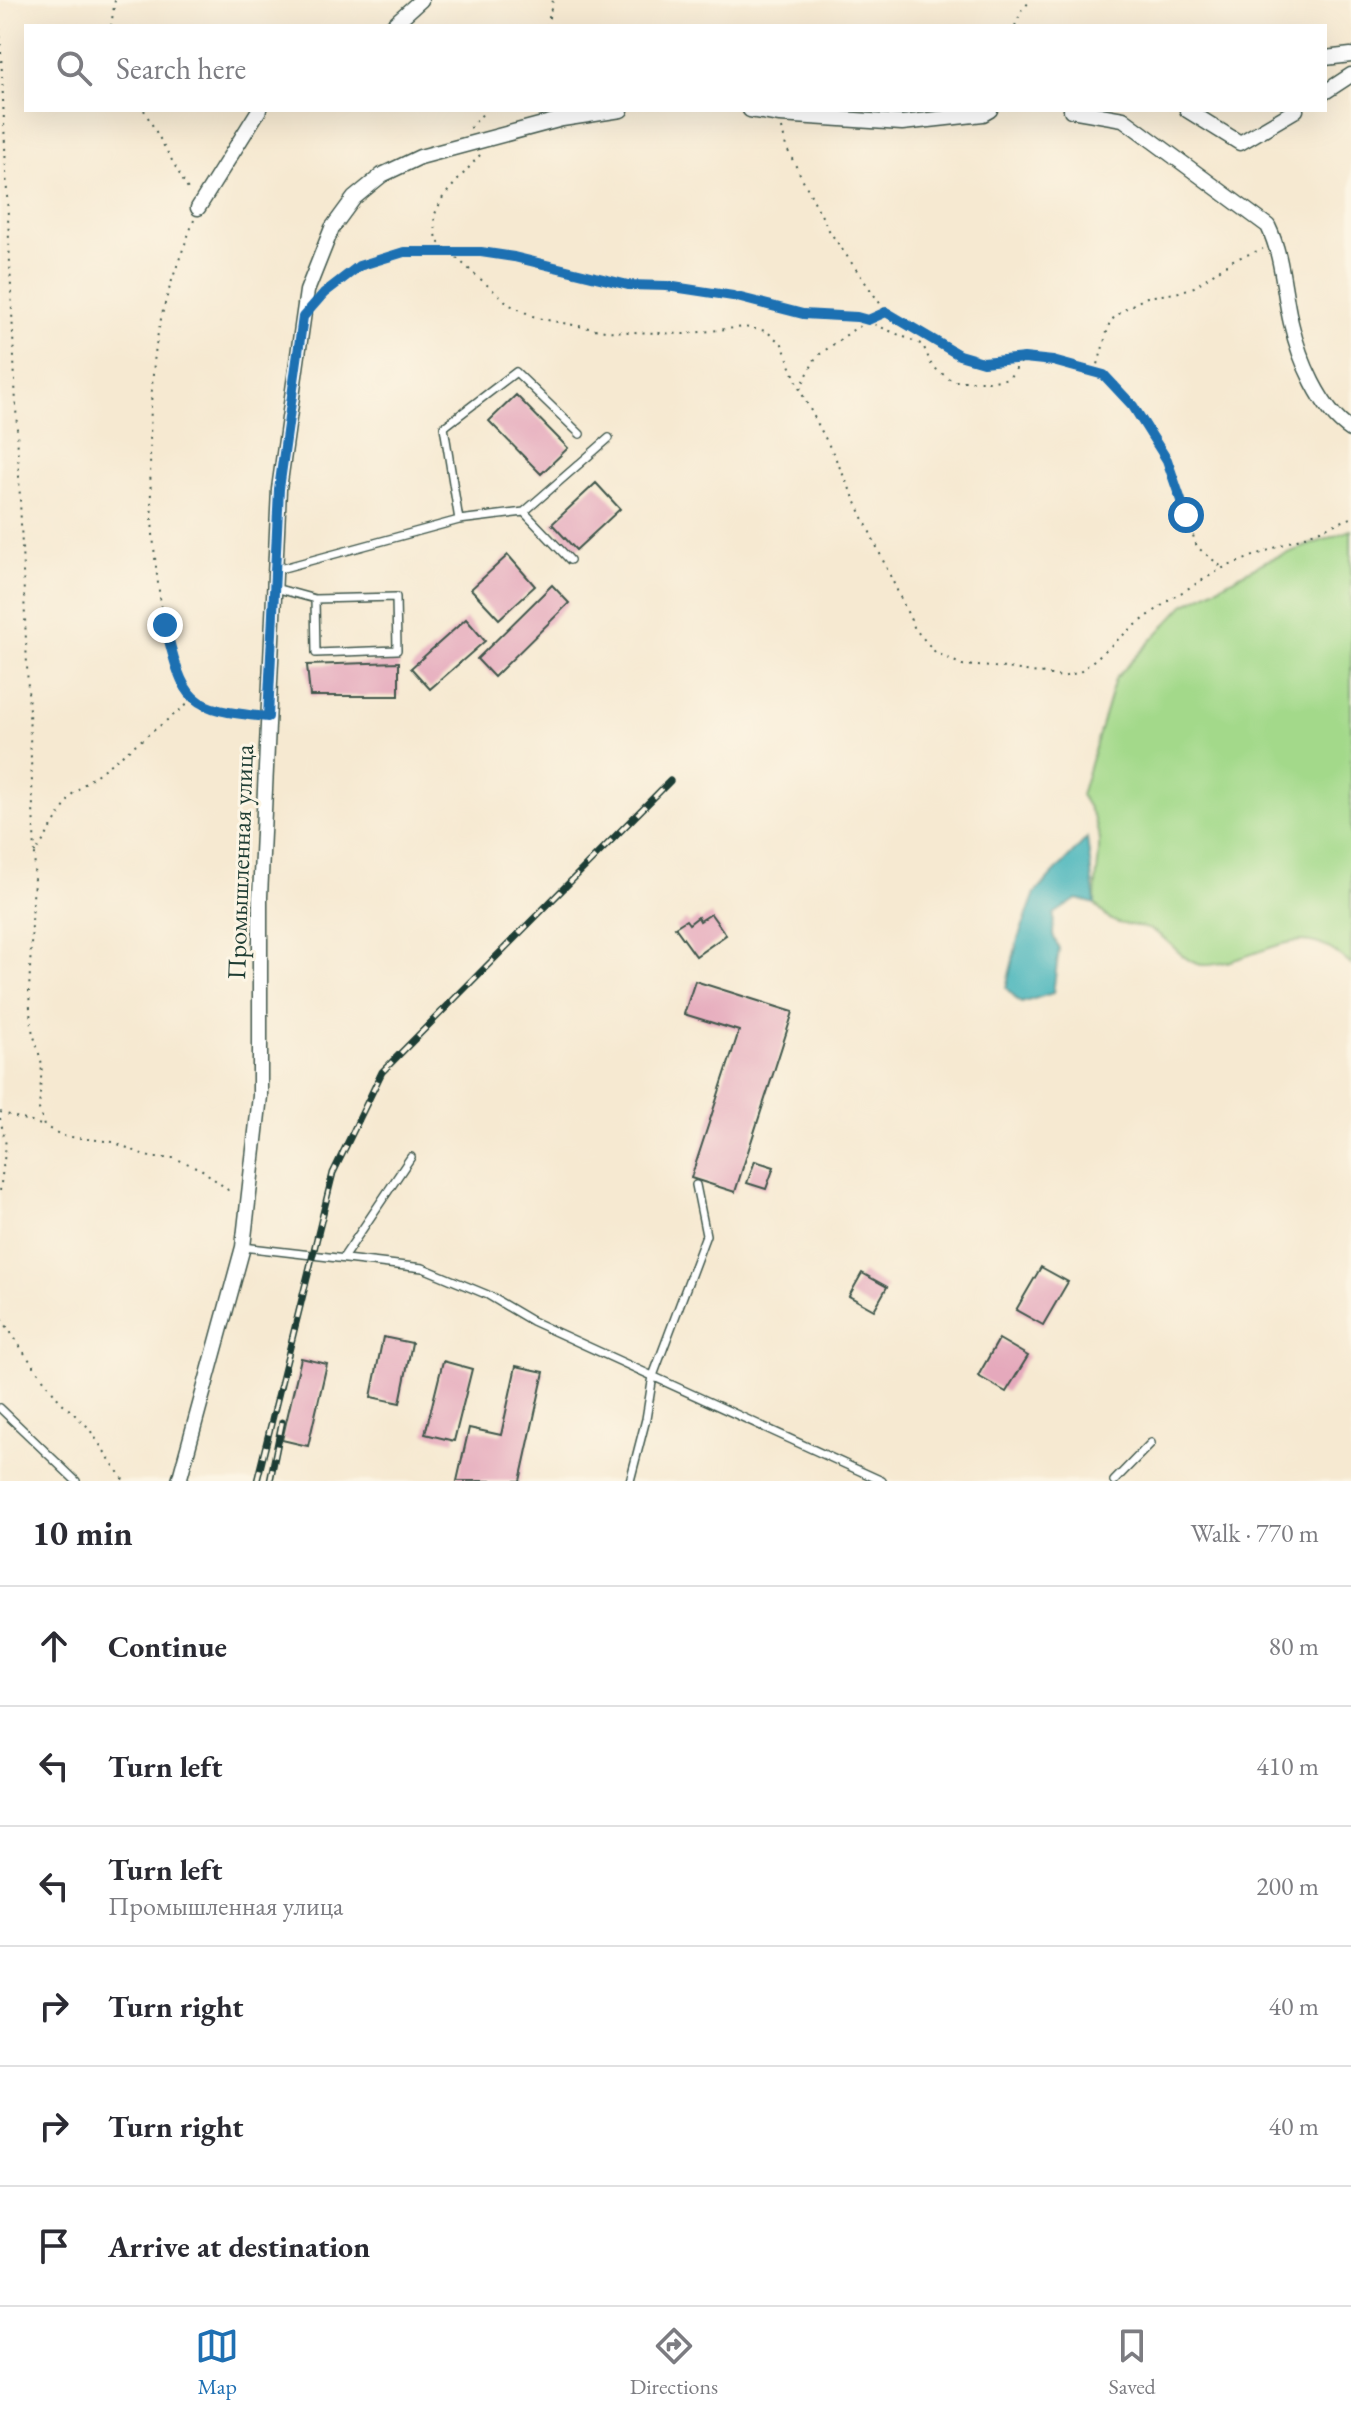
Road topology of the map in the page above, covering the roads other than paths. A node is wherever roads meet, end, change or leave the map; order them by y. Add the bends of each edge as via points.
1 (421, 0) edge
2 (394, 24) edge
3 (1351, 55) edge
4 (1327, 58) edge
5 (1351, 75) edge
6 (1327, 91) edge
7 (258, 112) edge
8 (608, 112) edge
9 (762, 112) edge
10 (986, 112) edge
11 (1083, 112) edge
12 (1190, 112) edge
13 (1293, 112) edge
14 (198, 208) road end
15 (1351, 430) edge
16 (580, 434) dead end
17 (609, 438) dead end
18 (524, 512) junction
19 (459, 520) junction
20 (570, 560) dead end
21 (276, 570) junction
22 (275, 588) junction
23 (315, 599) junction
24 (411, 1157) dead end
25 (696, 1185) dead end
26 (243, 1247) junction
27 (343, 1258) junction
28 (653, 1376) junction
29 (0, 1408) edge
30 (1151, 1443) dead end
31 (76, 1481) edge
32 (179, 1481) edge
33 (630, 1481) edge
34 (882, 1481) edge
35 (1114, 1481) edge

1 - 2 street
3 - 4 street
5 - 6 street
7 - 14 street
8 - 21 street, Промышленная улица via 420,157 382,175 354,198 332,228 307,291 279,489
9 - 10 street via 902,123
11 - 15 street via 1123,119 1268,226 1277,245 1291,324 1316,391
12 - 13 street via 1240,143
16 - 19 lane via 516,372 444,427
17 - 18 lane
18 - 19 lane
18 - 20 lane
19 - 21 lane
21 - 22 street, Промышленная улица
22 - 23 lane
22 - 26 street, Промышленная улица via 260,897 260,1096
23 - 23 lane via 396,597 397,650 316,653
24 - 27 lane
25 - 28 lane via 706,1235
26 - 27 lane
26 - 32 street, Промышленная улица
27 - 28 lane via 423,1268
28 - 33 lane
28 - 34 lane
29 - 31 lane
30 - 35 lane

